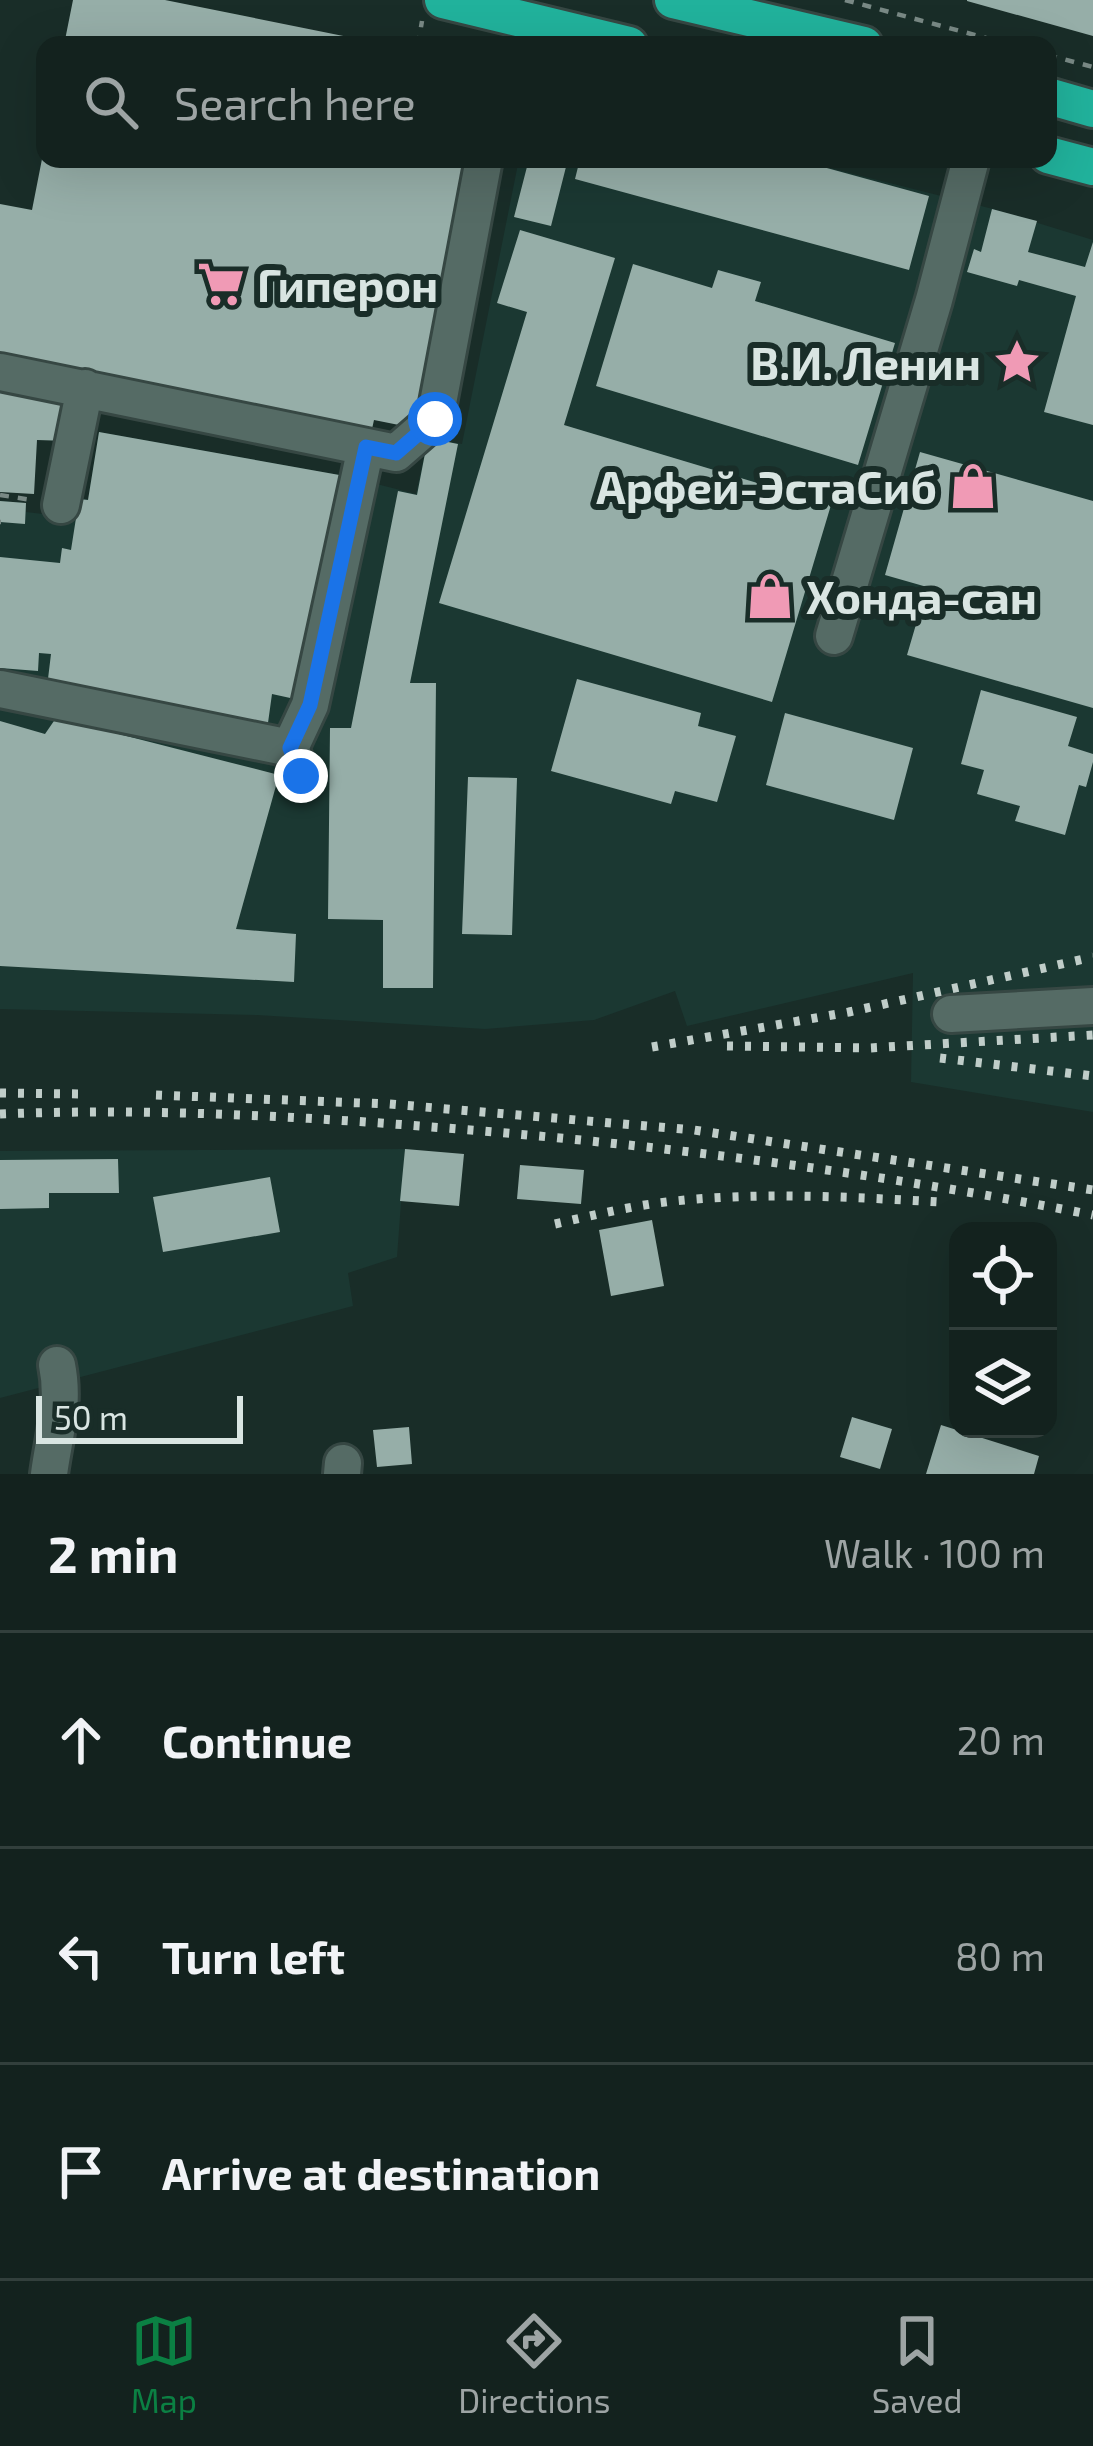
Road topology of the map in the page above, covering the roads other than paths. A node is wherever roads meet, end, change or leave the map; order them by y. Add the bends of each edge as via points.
1 (443, 0) edge
2 (673, 0) edge
3 (510, 31) edge
4 (552, 36) edge
5 (826, 36) edge
6 (1057, 99) edge
7 (1093, 109) edge
8 (1057, 157) edge
9 (1093, 167) edge
10 (482, 168) edge
11 (969, 168) edge
12 (0, 372) edge
13 (85, 388) junction
14 (366, 447) junction
15 (61, 505) dead end
16 (834, 636) dead end
17 (0, 689) edge
18 (1093, 1006) edge
19 (951, 1014) dead end
20 (57, 1365) dead end
21 (49, 1474) edge

1 - 3 highway
2 - 5 highway
3 - 4 highway
6 - 7 highway
8 - 9 highway
10 - 14 lane via 435,419 396,453
11 - 16 lane
12 - 13 lane
13 - 14 lane
13 - 15 lane
14 - 17 lane via 296,762
18 - 19 lane
20 - 21 lane via 60,1424

